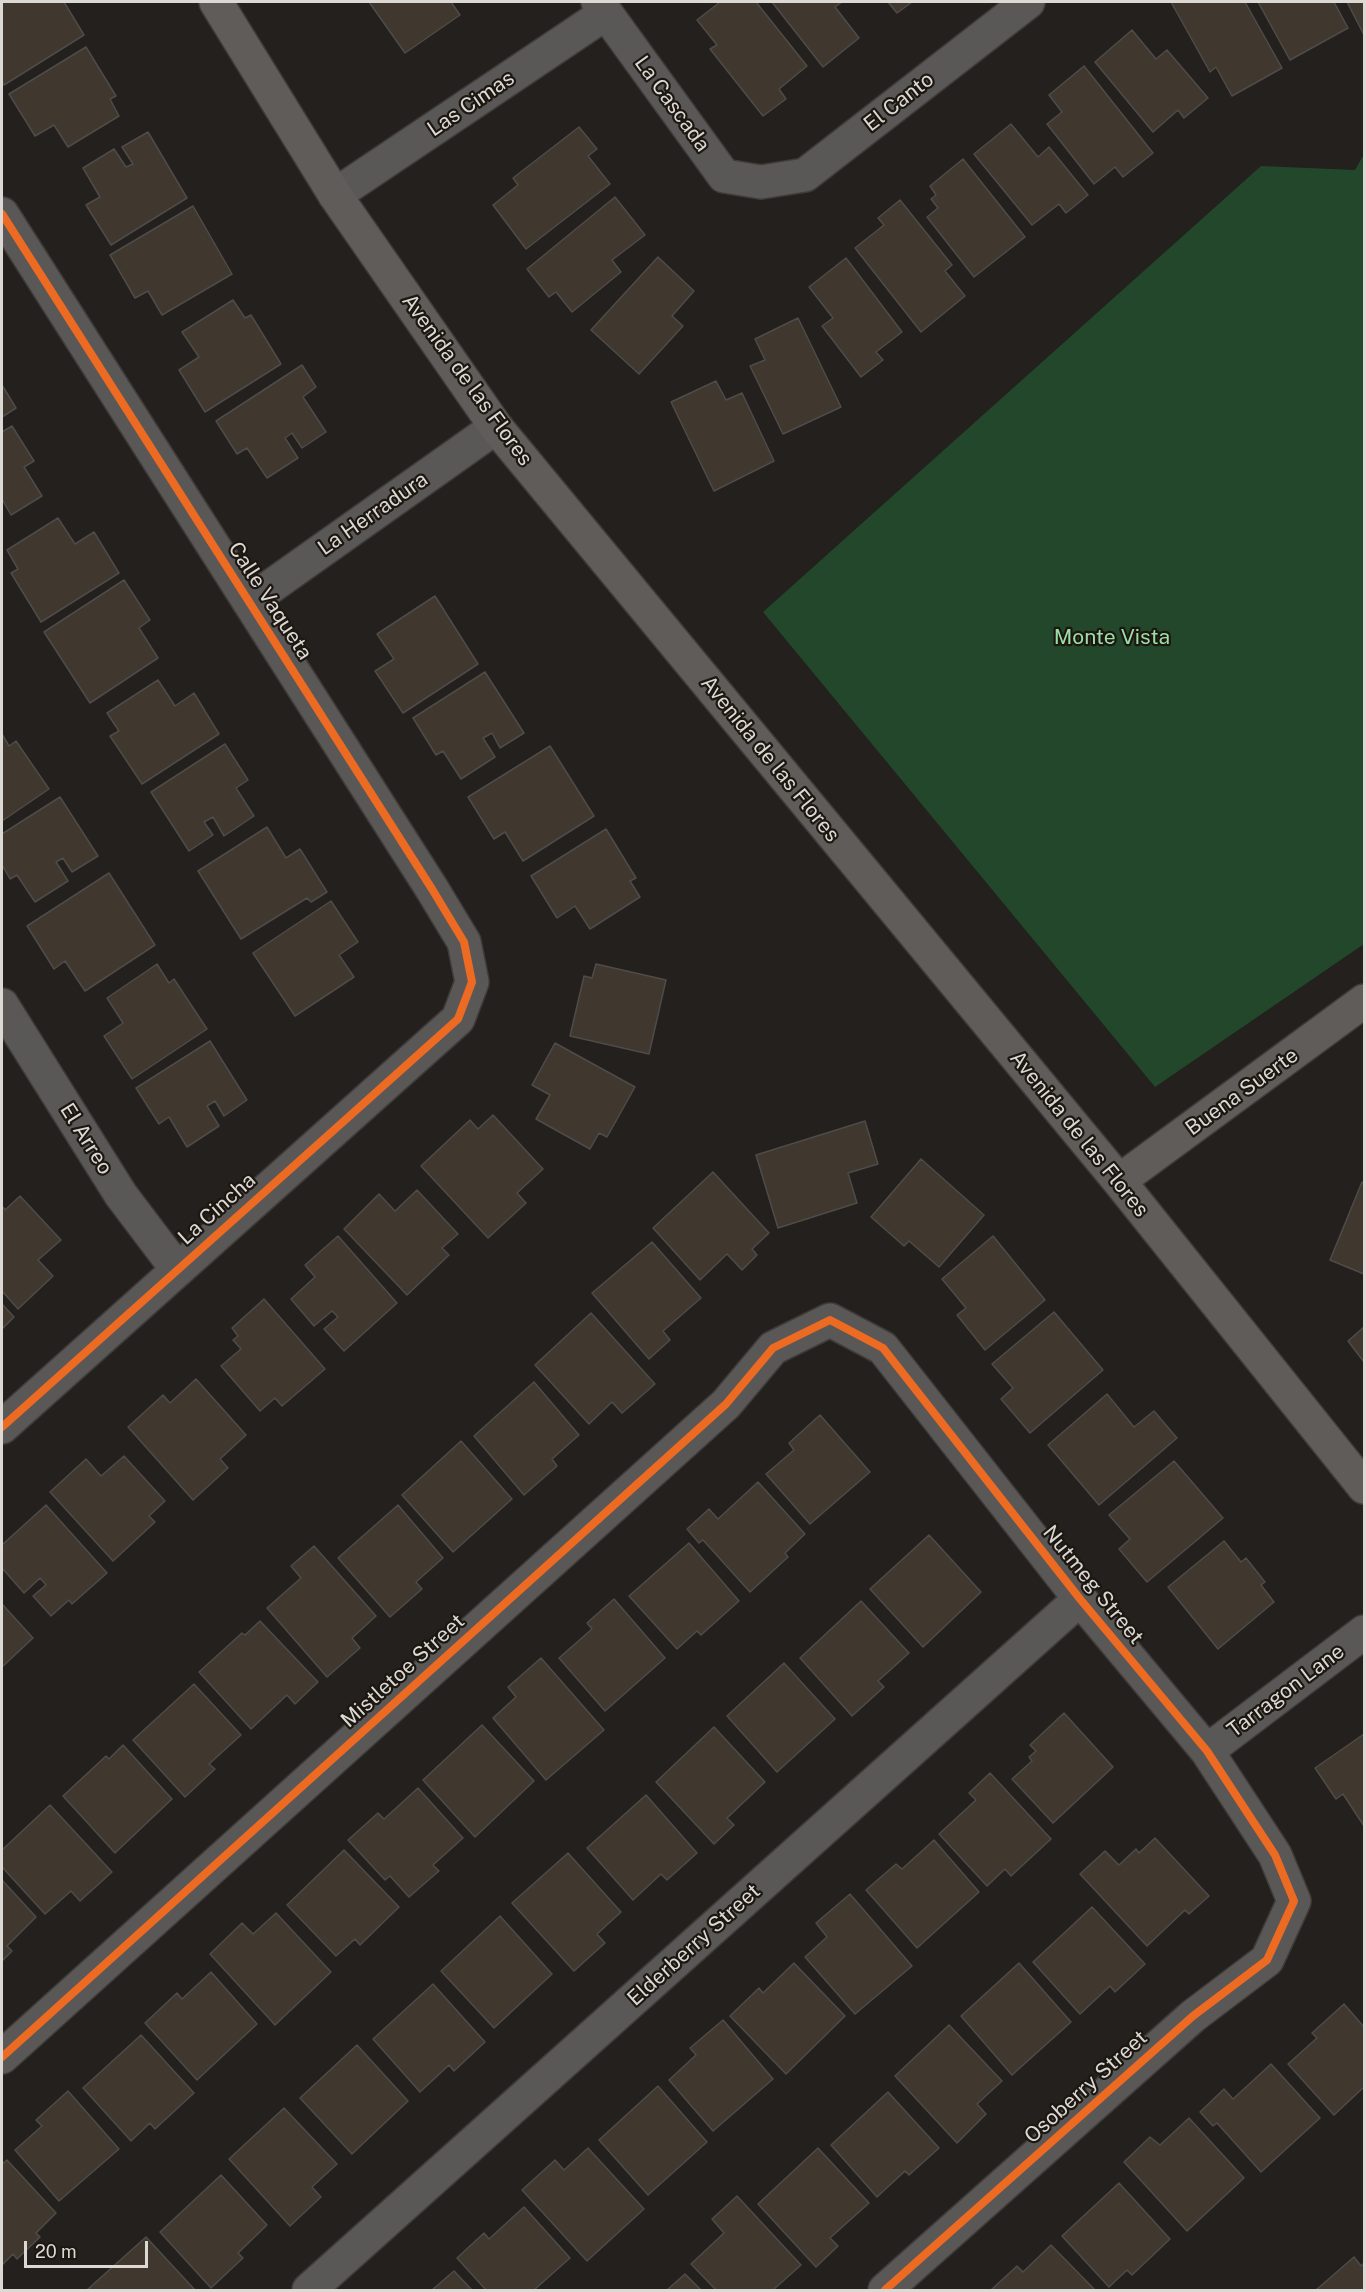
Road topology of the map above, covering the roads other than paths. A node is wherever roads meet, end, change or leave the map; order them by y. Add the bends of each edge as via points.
1 (216, 2) edge
2 (1028, 2) edge
3 (602, 7) edge
4 (761, 182) joint
5 (335, 195) junction
6 (2, 214) edge
7 (496, 427) junction
8 (249, 602) junction
9 (1365, 1001) edge
10 (2, 1005) edge
11 (458, 1019) joint
12 (1119, 1181) junction
13 (177, 1269) junction
14 (830, 1320) joint
15 (2, 1427) edge
16 (1365, 1487) edge
17 (1080, 1599) junction
18 (1365, 1632) edge
19 (1207, 1750) junction
20 (1294, 1901) joint
21 (2, 2057) edge
22 (309, 2290) edge
23 (885, 2290) edge

1 - 5 main road, Avenida de las Flores
2 - 4 street, El Canto via 805,175
3 - 4 street, La Cascada via 724,176
3 - 5 street, Las Cimas
5 - 7 main road, Avenida de las Flores
6 - 8 street, Calle Vaqueta
7 - 8 street, La Herradura
7 - 12 main road, Avenida de las Flores
8 - 11 street, Calle Vaqueta via 464,942 472,982
9 - 12 main road, Buena Suerte
10 - 13 street, El Arreo via 121,1195
11 - 13 street, La Cincha
12 - 16 main road, Avenida de las Flores
13 - 15 street, La Cincha
14 - 17 street, Nutmeg Street via 883,1348
14 - 21 street, Mistletoe Street via 773,1348 726,1404
17 - 19 street, Nutmeg Street
17 - 22 street, Elderberry Street
18 - 19 street, Tarragon Lane
19 - 20 street, Nutmeg Street via 1275,1855
20 - 23 street, Osoberry Street via 1267,1960 1193,2016

